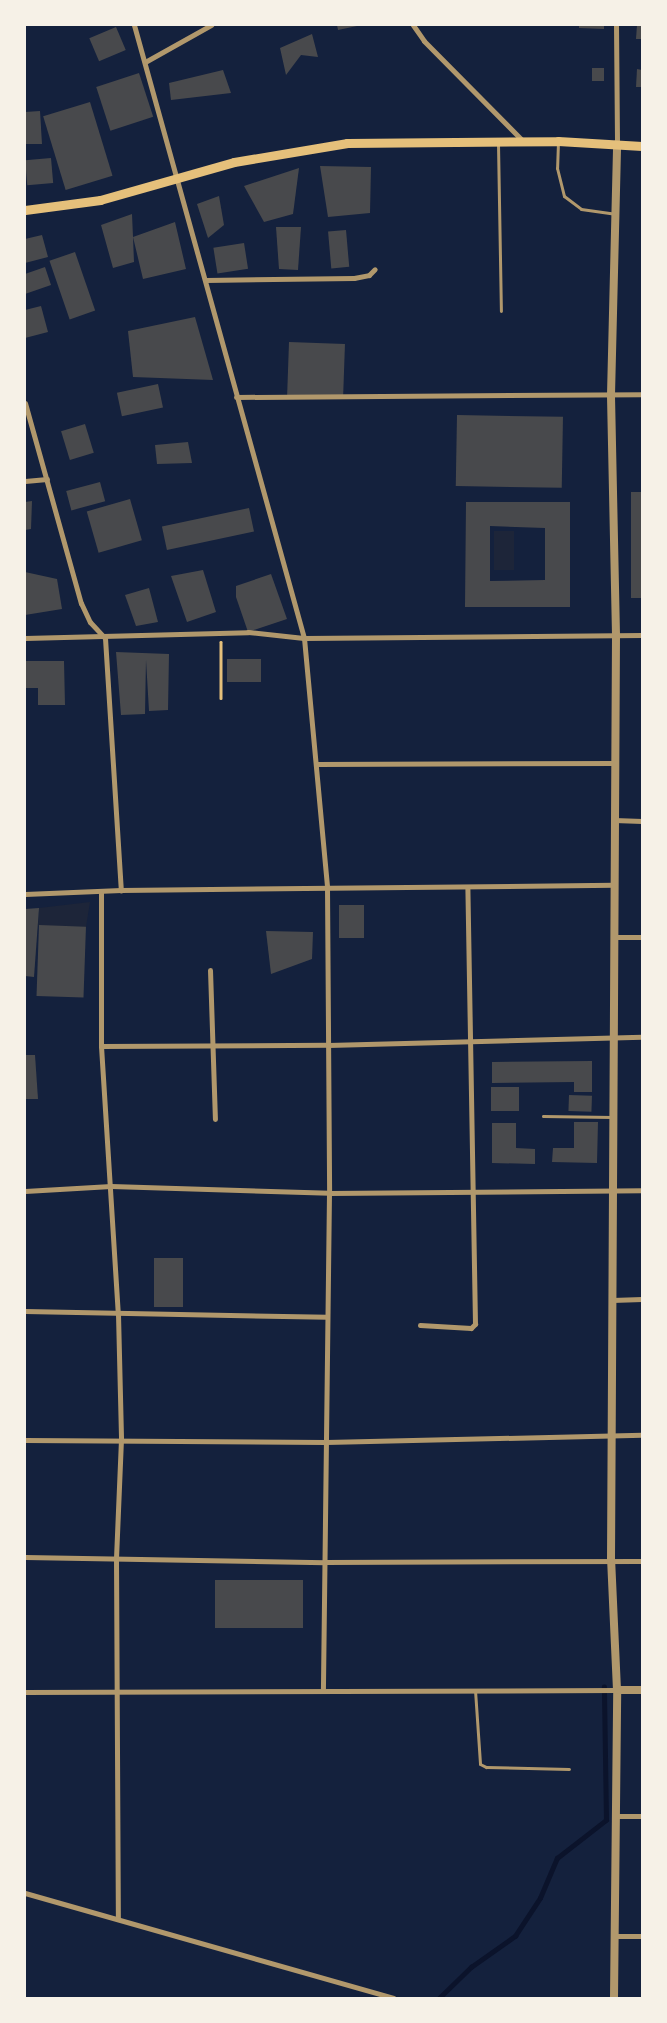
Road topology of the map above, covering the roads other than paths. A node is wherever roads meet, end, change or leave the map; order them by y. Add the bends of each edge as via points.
1 (134, 25) edge
2 (211, 25) edge
3 (413, 25) edge
4 (616, 25) edge
5 (145, 62) junction
6 (498, 141) junction
7 (523, 141) junction
8 (558, 141) junction
9 (617, 144) junction
10 (642, 146) edge
11 (179, 180) junction
12 (25, 210) edge
13 (615, 214) junction
14 (375, 269) dead end
15 (206, 280) junction
16 (501, 311) dead end
17 (642, 394) edge
18 (611, 395) junction
19 (236, 396) junction
20 (25, 403) edge
21 (47, 479) junction
22 (25, 481) edge
23 (642, 634) edge
24 (616, 635) junction
25 (25, 638) edge
26 (105, 638) junction
27 (304, 638) junction
28 (615, 763) junction
29 (317, 764) junction
30 (614, 820) junction
31 (642, 821) edge
32 (614, 884) junction
33 (327, 887) junction
34 (467, 887) junction
35 (121, 890) junction
36 (100, 892) junction
37 (25, 894) edge
38 (613, 937) junction
39 (642, 937) edge
40 (210, 970) dead end
41 (642, 1037) edge
42 (612, 1038) junction
43 (468, 1042) junction
44 (213, 1045) junction
45 (328, 1045) junction
46 (102, 1046) junction
47 (543, 1116) dead end
48 (612, 1117) junction
49 (215, 1119) dead end
50 (111, 1186) junction
51 (642, 1190) edge
52 (25, 1191) edge
53 (612, 1191) junction
54 (475, 1192) junction
55 (328, 1194) junction
56 (642, 1299) edge
57 (612, 1300) junction
58 (25, 1311) edge
59 (118, 1314) junction
60 (327, 1317) junction
61 (420, 1325) dead end
62 (611, 1435) junction
63 (642, 1435) edge
64 (121, 1439) junction
65 (25, 1440) edge
66 (326, 1442) junction
67 (25, 1557) edge
68 (116, 1558) junction
69 (611, 1560) junction
70 (642, 1561) edge
71 (325, 1562) junction
72 (323, 1690) junction
73 (475, 1690) junction
74 (614, 1690) junction
75 (642, 1690) edge
76 (25, 1692) edge
77 (116, 1692) junction
78 (569, 1769) dead end
79 (616, 1816) junction
80 (642, 1816) edge
81 (25, 1893) edge
82 (118, 1919) junction
83 (614, 1936) junction
84 (642, 1936) edge
85 (393, 1998) edge
86 (614, 1998) edge

1 - 5 street
2 - 5 street
3 - 7 street via 414,31
4 - 9 street
5 - 11 street
6 - 7 main road
6 - 11 main road via 387,141 323,146 234,162
6 - 16 lane
7 - 8 main road
8 - 9 main road
8 - 13 lane via 557,168 564,196 581,209
9 - 10 main road
9 - 13 street
11 - 12 main road via 81,204
11 - 15 street
13 - 18 street
14 - 15 street via 369,275 354,278
15 - 19 street
17 - 18 street
18 - 19 street
18 - 24 street
19 - 27 street
20 - 21 street
21 - 22 street
21 - 26 street via 81,603 90,622
23 - 24 street
24 - 27 street
24 - 28 street
25 - 26 street
26 - 27 street via 221,633
26 - 35 street
27 - 29 street
28 - 29 street
28 - 30 street
29 - 33 street
30 - 31 street
30 - 32 street
32 - 34 street
32 - 38 street
33 - 34 street
33 - 35 street
33 - 45 street
34 - 43 street
35 - 36 street
36 - 37 street
36 - 46 street
38 - 39 street
38 - 42 street
40 - 44 street
41 - 42 street
42 - 43 street
42 - 48 street
43 - 45 street
43 - 54 street
44 - 45 street
44 - 46 street
44 - 49 street
45 - 55 street
46 - 50 street
47 - 48 lane
48 - 53 street
50 - 52 street
50 - 55 street
50 - 59 street
51 - 53 street
53 - 54 street
53 - 57 street
54 - 55 street
54 - 61 street via 475,1324 472,1328
55 - 60 street
56 - 57 street
57 - 62 street
58 - 59 street
59 - 60 street
59 - 64 street
60 - 66 street
62 - 63 street
62 - 66 street
62 - 69 street
64 - 65 street
64 - 66 street
64 - 68 street
66 - 71 street
67 - 68 street
68 - 71 street
68 - 77 street
69 - 70 street
69 - 71 street
69 - 74 street
71 - 72 street
72 - 73 street
72 - 77 street
73 - 74 street
73 - 78 lane via 480,1764 486,1767
74 - 75 street
74 - 79 street
76 - 77 street
77 - 82 street
79 - 80 street
79 - 83 street
81 - 82 street
82 - 85 street
83 - 84 street
83 - 86 street

